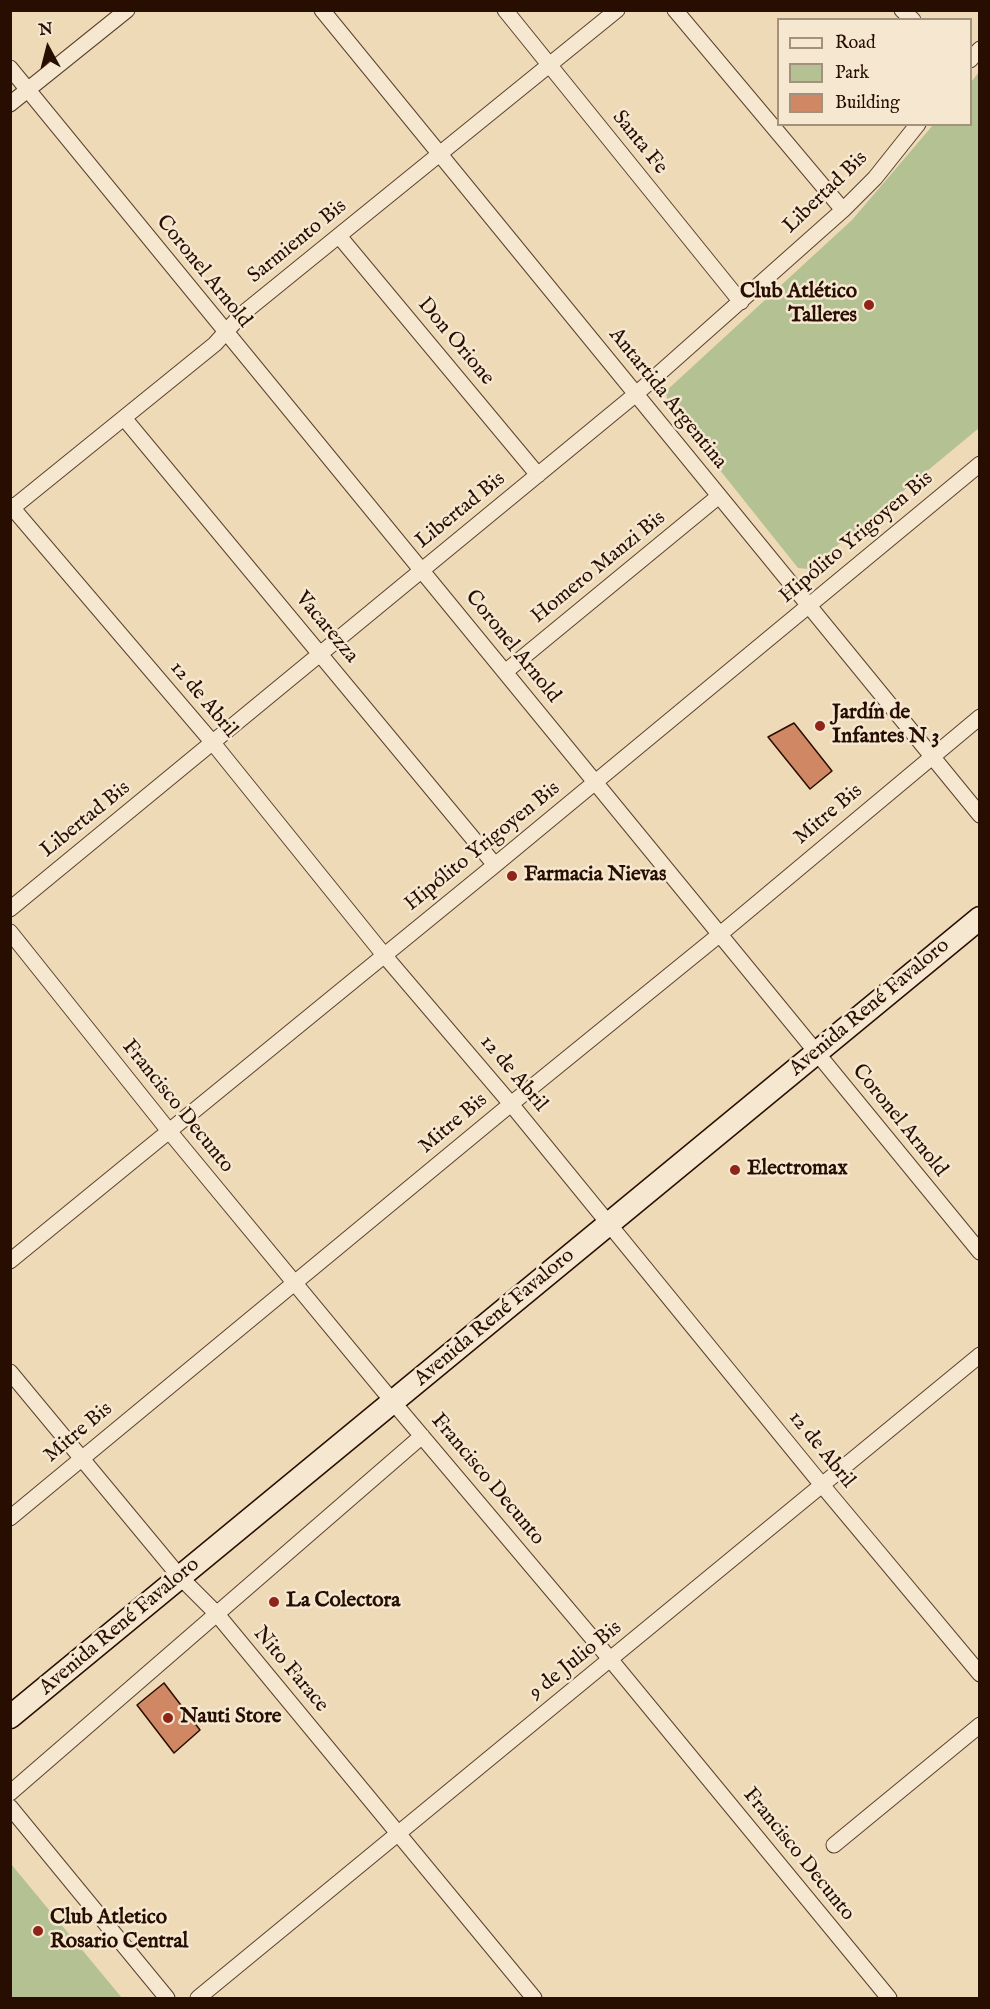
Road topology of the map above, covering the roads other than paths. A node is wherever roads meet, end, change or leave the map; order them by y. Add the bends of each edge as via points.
1 (127, 10) edge
2 (322, 10) edge
3 (505, 10) edge
4 (617, 10) edge
5 (675, 10) edge
6 (550, 65) junction
7 (10, 68) edge
8 (28, 90) junction
9 (10, 104) edge
10 (916, 126) edge
11 (440, 154) junction
12 (843, 210) junction
13 (339, 236) junction
14 (741, 302) junction
15 (225, 333) junction
16 (636, 394) junction
17 (124, 418) junction
18 (980, 464) edge
19 (538, 475) junction
20 (719, 496) junction
21 (11, 508) edge
22 (422, 570) junction
23 (808, 606) junction
24 (320, 654) junction
25 (505, 672) junction
26 (980, 717) edge
27 (213, 743) junction
28 (932, 757) junction
29 (595, 782) junction
30 (980, 815) edge
31 (495, 865) junction
32 (10, 909) edge
33 (980, 918) edge
34 (10, 932) edge
35 (719, 935) junction
36 (384, 955) junction
37 (816, 1053) junction
38 (511, 1104) junction
39 (169, 1131) junction
40 (610, 1223) junction
41 (980, 1252) edge
42 (10, 1261) edge
43 (294, 1283) junction
44 (980, 1355) edge
45 (10, 1372) edge
46 (393, 1402) junction
47 (422, 1436) junction
48 (82, 1458) junction
49 (822, 1485) junction
50 (10, 1518) edge
51 (180, 1577) junction
52 (216, 1613) junction
53 (610, 1659) junction
54 (980, 1674) edge
55 (10, 1717) edge
56 (980, 1725) edge
57 (10, 1793) edge
58 (10, 1808) edge
59 (398, 1834) junction
60 (834, 1845) dead end
61 (167, 1998) edge
62 (198, 1998) edge
63 (534, 1998) edge
64 (889, 1998) edge

1 - 8 street
2 - 11 street, Antartida Argentina
3 - 6 street, Santa Fe
4 - 6 street, Sarmiento Bis
5 - 12 street
6 - 11 street, Sarmiento Bis
6 - 14 street, Santa Fe
7 - 8 street, Coronel Arnold
8 - 9 street
8 - 15 street, Coronel Arnold
10 - 12 street, Libertad Bis via 875,178
11 - 13 street, Sarmiento Bis
11 - 16 street, Antartida Argentina
12 - 14 street, Libertad Bis
13 - 15 street, Sarmiento Bis via 241,315
13 - 19 street, Don Orione
14 - 16 street, Libertad Bis
15 - 17 street, Sarmiento Bis
15 - 22 street, Coronel Arnold
16 - 19 street, Libertad Bis
16 - 20 street, Antartida Argentina
17 - 21 street, Sarmiento Bis
17 - 24 street, Vacarezza
18 - 23 street, Hipólito Yrigoyen Bis
19 - 22 street, Libertad Bis
20 - 23 street, Antartida Argentina
20 - 25 street, Homero Manzi Bis
21 - 27 street, 12 de Abril
22 - 24 street, Libertad Bis
22 - 25 street, Coronel Arnold
23 - 28 street, Antartida Argentina
23 - 29 street, Hipólito Yrigoyen Bis
24 - 27 street, Libertad Bis
24 - 31 street, Vacarezza
25 - 29 street, Coronel Arnold
26 - 28 street, Mitre Bis
27 - 32 street, Libertad Bis
27 - 36 street, 12 de Abril
28 - 30 street, Antartida Argentina
28 - 35 street, Mitre Bis
29 - 31 street, Hipólito Yrigoyen Bis
29 - 35 street, Coronel Arnold
31 - 36 street, Hipólito Yrigoyen Bis
33 - 37 main road, Avenida René Favaloro
34 - 39 street, Francisco Decunto
35 - 37 street, Coronel Arnold
35 - 38 street, Mitre Bis
36 - 38 street, 12 de Abril
36 - 39 street, Hipólito Yrigoyen Bis
37 - 40 main road, Avenida René Favaloro
37 - 41 street, Coronel Arnold
38 - 40 street, 12 de Abril
38 - 43 street, Mitre Bis
39 - 42 street, Hipólito Yrigoyen Bis
39 - 43 street, Francisco Decunto
40 - 46 main road, Avenida René Favaloro
40 - 49 street, 12 de Abril
43 - 46 street, Francisco Decunto
43 - 48 street, Mitre Bis
44 - 49 street, 9 de Julio Bis
45 - 48 street, Nito Farace
46 - 47 street, Francisco Decunto
46 - 51 main road, Avenida René Favaloro
47 - 52 street
47 - 53 street, Francisco Decunto
48 - 50 street, Mitre Bis
48 - 51 street, Nito Farace
49 - 53 street, 9 de Julio Bis
49 - 54 street, 12 de Abril
51 - 52 street, Nito Farace
51 - 55 main road, Avenida René Favaloro
52 - 57 street
52 - 59 street, Nito Farace
53 - 59 street, 9 de Julio Bis
53 - 64 street, Francisco Decunto
56 - 60 street
58 - 61 street
59 - 62 street, 9 de Julio Bis
59 - 63 street, Nito Farace

